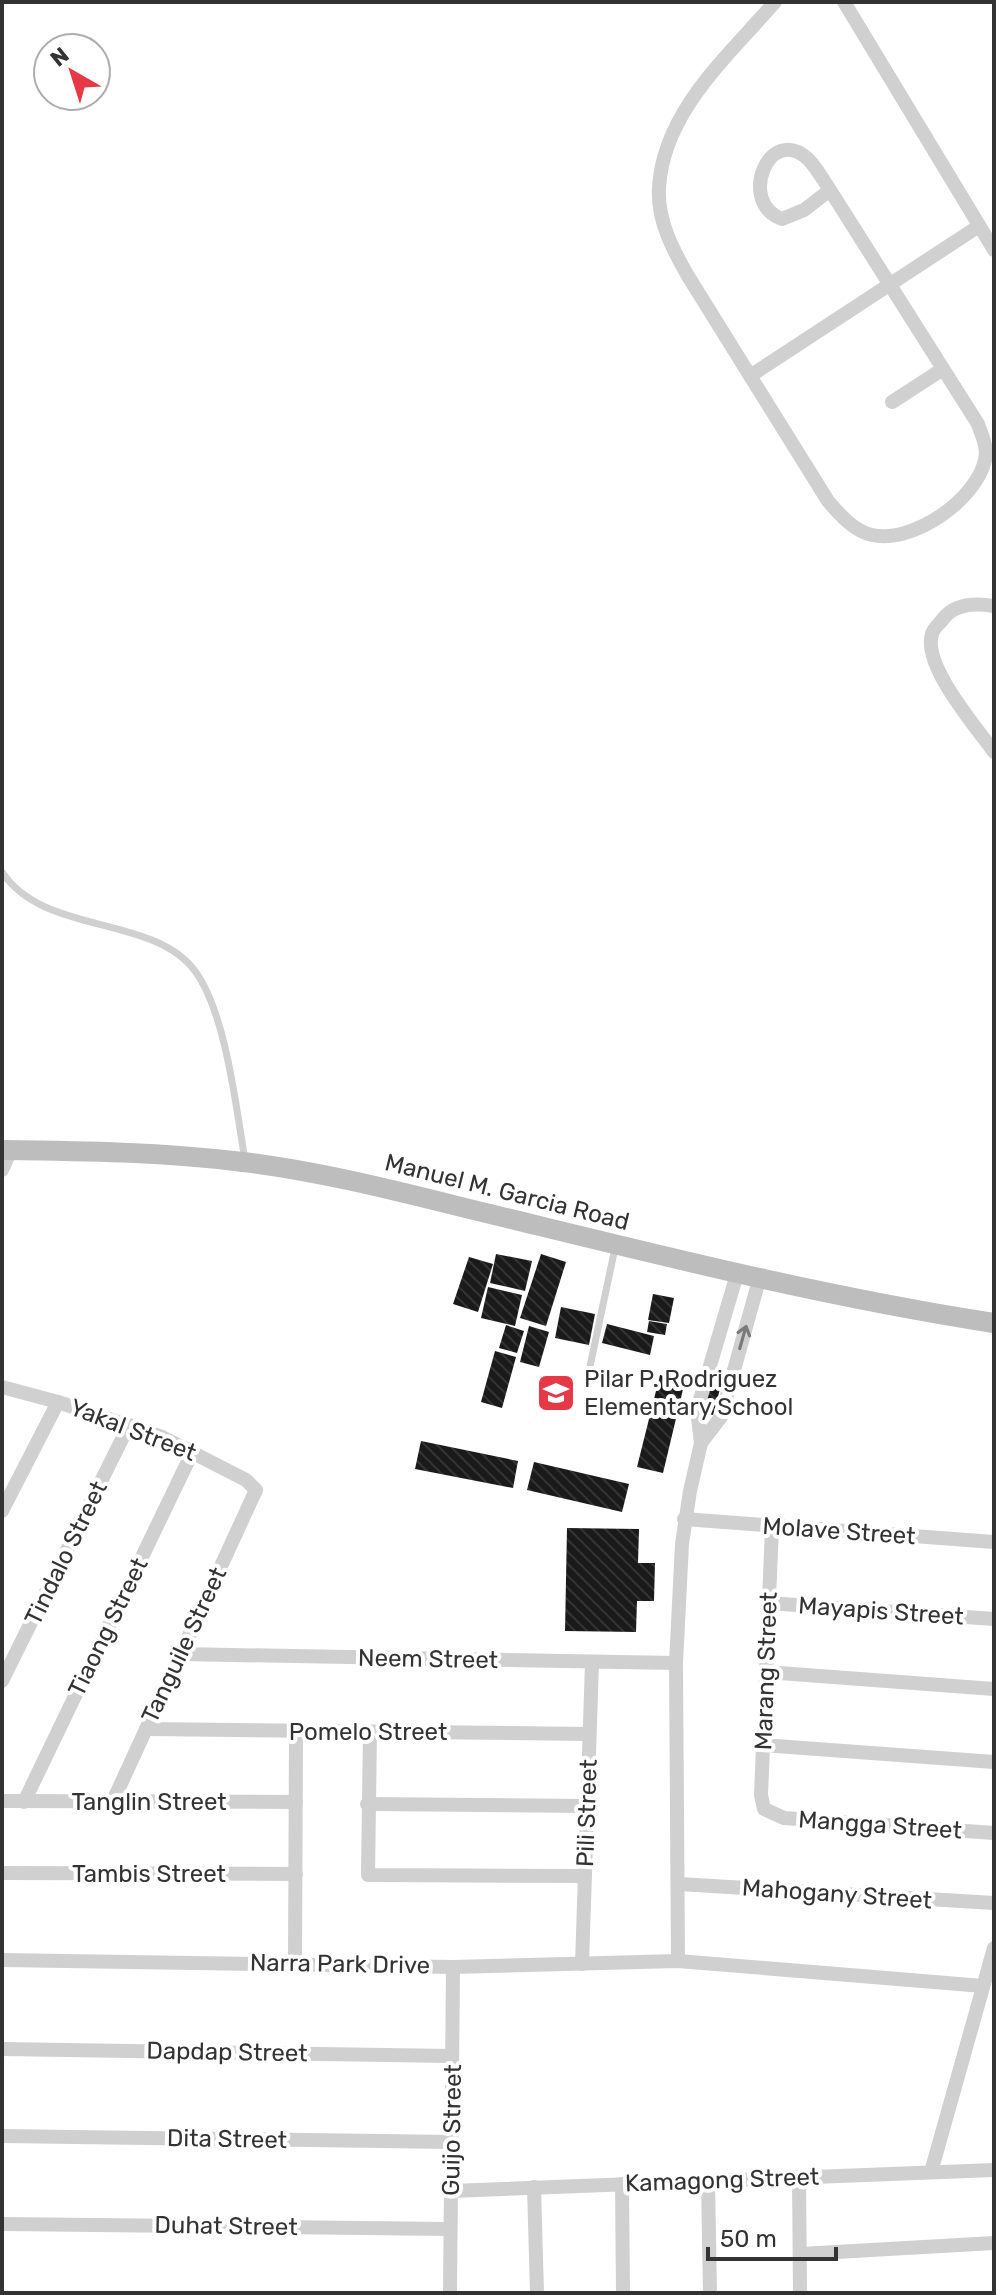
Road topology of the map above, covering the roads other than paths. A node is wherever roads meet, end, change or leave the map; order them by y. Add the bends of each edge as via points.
1 (775, 2) edge
2 (844, 2) edge
3 (830, 190) junction
4 (979, 226) junction
5 (994, 250) edge
6 (889, 284) junction
7 (943, 369) junction
8 (750, 376) junction
9 (892, 402) dead end
10 (994, 606) edge
11 (988, 730) edge
12 (994, 752) edge
13 (2, 872) edge
14 (7, 1150) edge
15 (245, 1162) junction
16 (2, 1170) edge
17 (616, 1245) junction
18 (737, 1274) junction
19 (759, 1280) junction
20 (994, 1323) edge
21 (589, 1371) dead end
22 (2, 1387) edge
23 (58, 1402) junction
24 (129, 1425) junction
25 (701, 1443) junction
26 (193, 1451) junction
27 (256, 1490) joint
28 (2, 1511) edge
29 (684, 1519) junction
30 (772, 1527) junction
31 (994, 1542) edge
32 (768, 1603) junction
33 (994, 1619) edge
34 (180, 1654) junction
35 (592, 1663) junction
36 (676, 1663) junction
37 (766, 1672) junction
38 (2, 1681) edge
39 (994, 1689) edge
40 (146, 1729) junction
41 (296, 1732) junction
42 (370, 1732) junction
43 (589, 1734) junction
44 (762, 1745) junction
45 (994, 1762) edge
46 (2, 1801) edge
47 (113, 1801) junction
48 (24, 1802) junction
49 (296, 1802) junction
50 (367, 1804) junction
51 (587, 1806) junction
52 (767, 1812) joint
53 (994, 1833) edge
54 (2, 1873) edge
55 (296, 1874) junction
56 (585, 1876) junction
57 (679, 1884) junction
58 (994, 1903) edge
59 (994, 1948) edge
60 (2, 1960) edge
61 (678, 1961) junction
62 (295, 1963) junction
63 (582, 1964) junction
64 (453, 1967) junction
65 (983, 1986) junction
66 (2, 2049) edge
67 (452, 2056) junction
68 (2, 2136) edge
69 (451, 2142) junction
70 (994, 2170) edge
71 (931, 2172) junction
72 (799, 2177) junction
73 (708, 2181) junction
74 (622, 2184) junction
75 (534, 2187) junction
76 (451, 2191) junction
77 (2, 2224) edge
78 (450, 2229) junction
79 (994, 2243) edge
80 (801, 2254) junction
81 (450, 2293) edge
82 (537, 2293) edge
83 (623, 2293) edge
84 (710, 2293) edge
85 (800, 2293) edge

1 - 8 street via 683,113 670,139 659,190 671,247
2 - 4 street
3 - 3 street via 807,158 791,150 769,158 762,171 763,202 777,218 804,210
3 - 6 street
4 - 5 street
4 - 6 street
6 - 7 street
6 - 8 street
7 - 8 street via 978,424 986,444 985,461 960,499 935,520 892,536 871,535 842,518
7 - 9 street
10 - 11 street via 962,606 947,613 932,634 932,658 943,680
11 - 12 street
13 - 15 lane via 24,894 68,917 170,947 194,970 209,995 228,1059
14 - 15 main road, Manuel M. Garcia Road
14 - 16 street
15 - 17 main road, Manuel M. Garcia Road via 365,1184
17 - 18 main road, Manuel M. Garcia Road
17 - 21 lane
18 - 19 main road, Manuel M. Garcia Road
18 - 25 street via 697,1410
19 - 20 main road, Manuel M. Garcia Road
25 -> 19 street via 721,1417
22 - 23 street, Yakal Street
23 - 24 street, Yakal Street
23 - 28 street
24 - 26 street, Yakal Street
24 - 38 street, Tindalo Street
25 - 29 street
26 - 27 street, Yakal Street
26 - 48 street, Tiaong Street
27 - 34 street, Tanguile Street
29 - 30 street, Molave Street
29 - 36 street
30 - 31 street, Molave Street
30 - 32 street, Marang Street
32 - 33 street, Mayapis Street
32 - 37 street, Marang Street
34 - 35 street, Neem Street
34 - 40 street, Tanguile Street
35 - 36 street, Neem Street
35 - 43 street, Pili Street
36 - 57 street
37 - 39 street
37 - 44 street, Marang Street
40 - 41 street, Pomelo Street
40 - 47 street, Tanguile Street
41 - 42 street, Pomelo Street
41 - 49 street
42 - 43 street, Pomelo Street
42 - 50 street
43 - 51 street, Pili Street
44 - 45 street
44 - 52 street, Marang Street via 761,1795
46 - 48 street, Tanglin Street
47 - 48 street, Tanglin Street
47 - 49 street, Tanglin Street
49 - 55 street
50 - 51 street
50 - 56 street via 368,1875
51 - 56 street, Pili Street
52 - 53 street, Mangga Street via 784,1818
54 - 55 street, Tambis Street
55 - 62 street
56 - 63 street, Pili Street
57 - 58 street, Mahogany Street
57 - 61 street
59 - 65 street
60 - 62 street, Narra Park Drive
61 - 63 street, Narra Park Drive
61 - 65 street, Narra Park Drive
62 - 64 street, Narra Park Drive
63 - 64 street, Narra Park Drive
64 - 67 street, Guijo Street
65 - 71 street
66 - 67 street, Dapdap Street
67 - 69 street, Guijo Street
68 - 69 street, Dita Street
69 - 76 street, Guijo Street
70 - 71 street, Kamagong Street
71 - 72 street, Kamagong Street
72 - 73 street, Kamagong Street
72 - 80 street
73 - 74 street, Kamagong Street
73 - 84 street
74 - 75 street, Kamagong Street
74 - 83 street
75 - 76 street, Kamagong Street
75 - 82 street
76 - 78 street, Guijo Street
77 - 78 street, Duhat Street
78 - 81 street, Guijo Street
79 - 80 street
80 - 85 street

